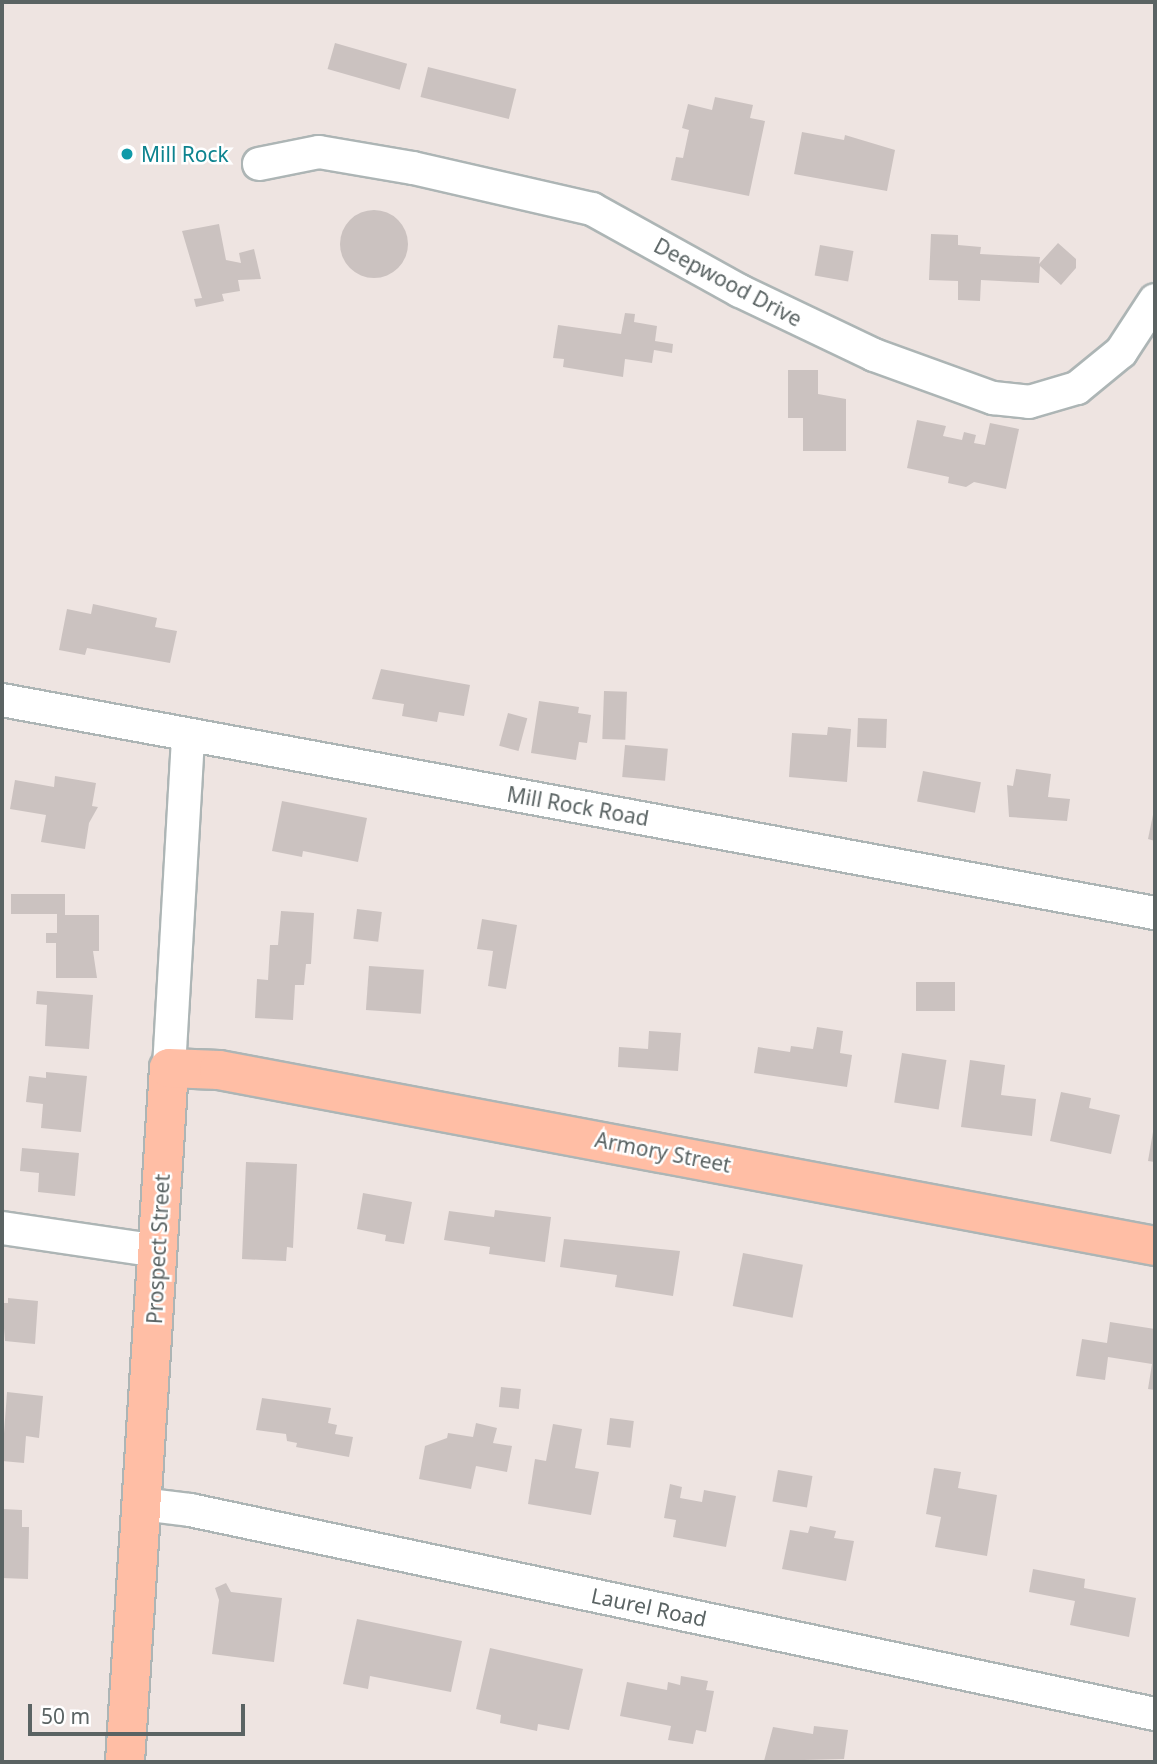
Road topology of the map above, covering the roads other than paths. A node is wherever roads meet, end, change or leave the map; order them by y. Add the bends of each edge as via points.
1 (259, 164) dead end
2 (1155, 300) edge
3 (2, 700) edge
4 (188, 736) junction
5 (1155, 913) edge
6 (169, 1068) junction
7 (2, 1228) edge
8 (1155, 1246) edge
9 (158, 1251) junction
10 (142, 1504) junction
11 (1155, 1714) edge
12 (125, 1762) edge

1 - 2 street, Deepwood Drive via 319,152 414,168 592,209 740,291 874,355 993,398 1029,402 1077,388 1121,352
3 - 4 street, Mill Rock Road
4 - 5 street, Mill Rock Road
4 - 6 street, Prospect Street
6 - 8 main road, Armory Street via 219,1070
6 - 9 main road, Prospect Street
7 - 9 street
9 - 10 main road, Prospect Street
10 - 11 street, Laurel Road via 203,1513
10 - 12 main road, Prospect Street

